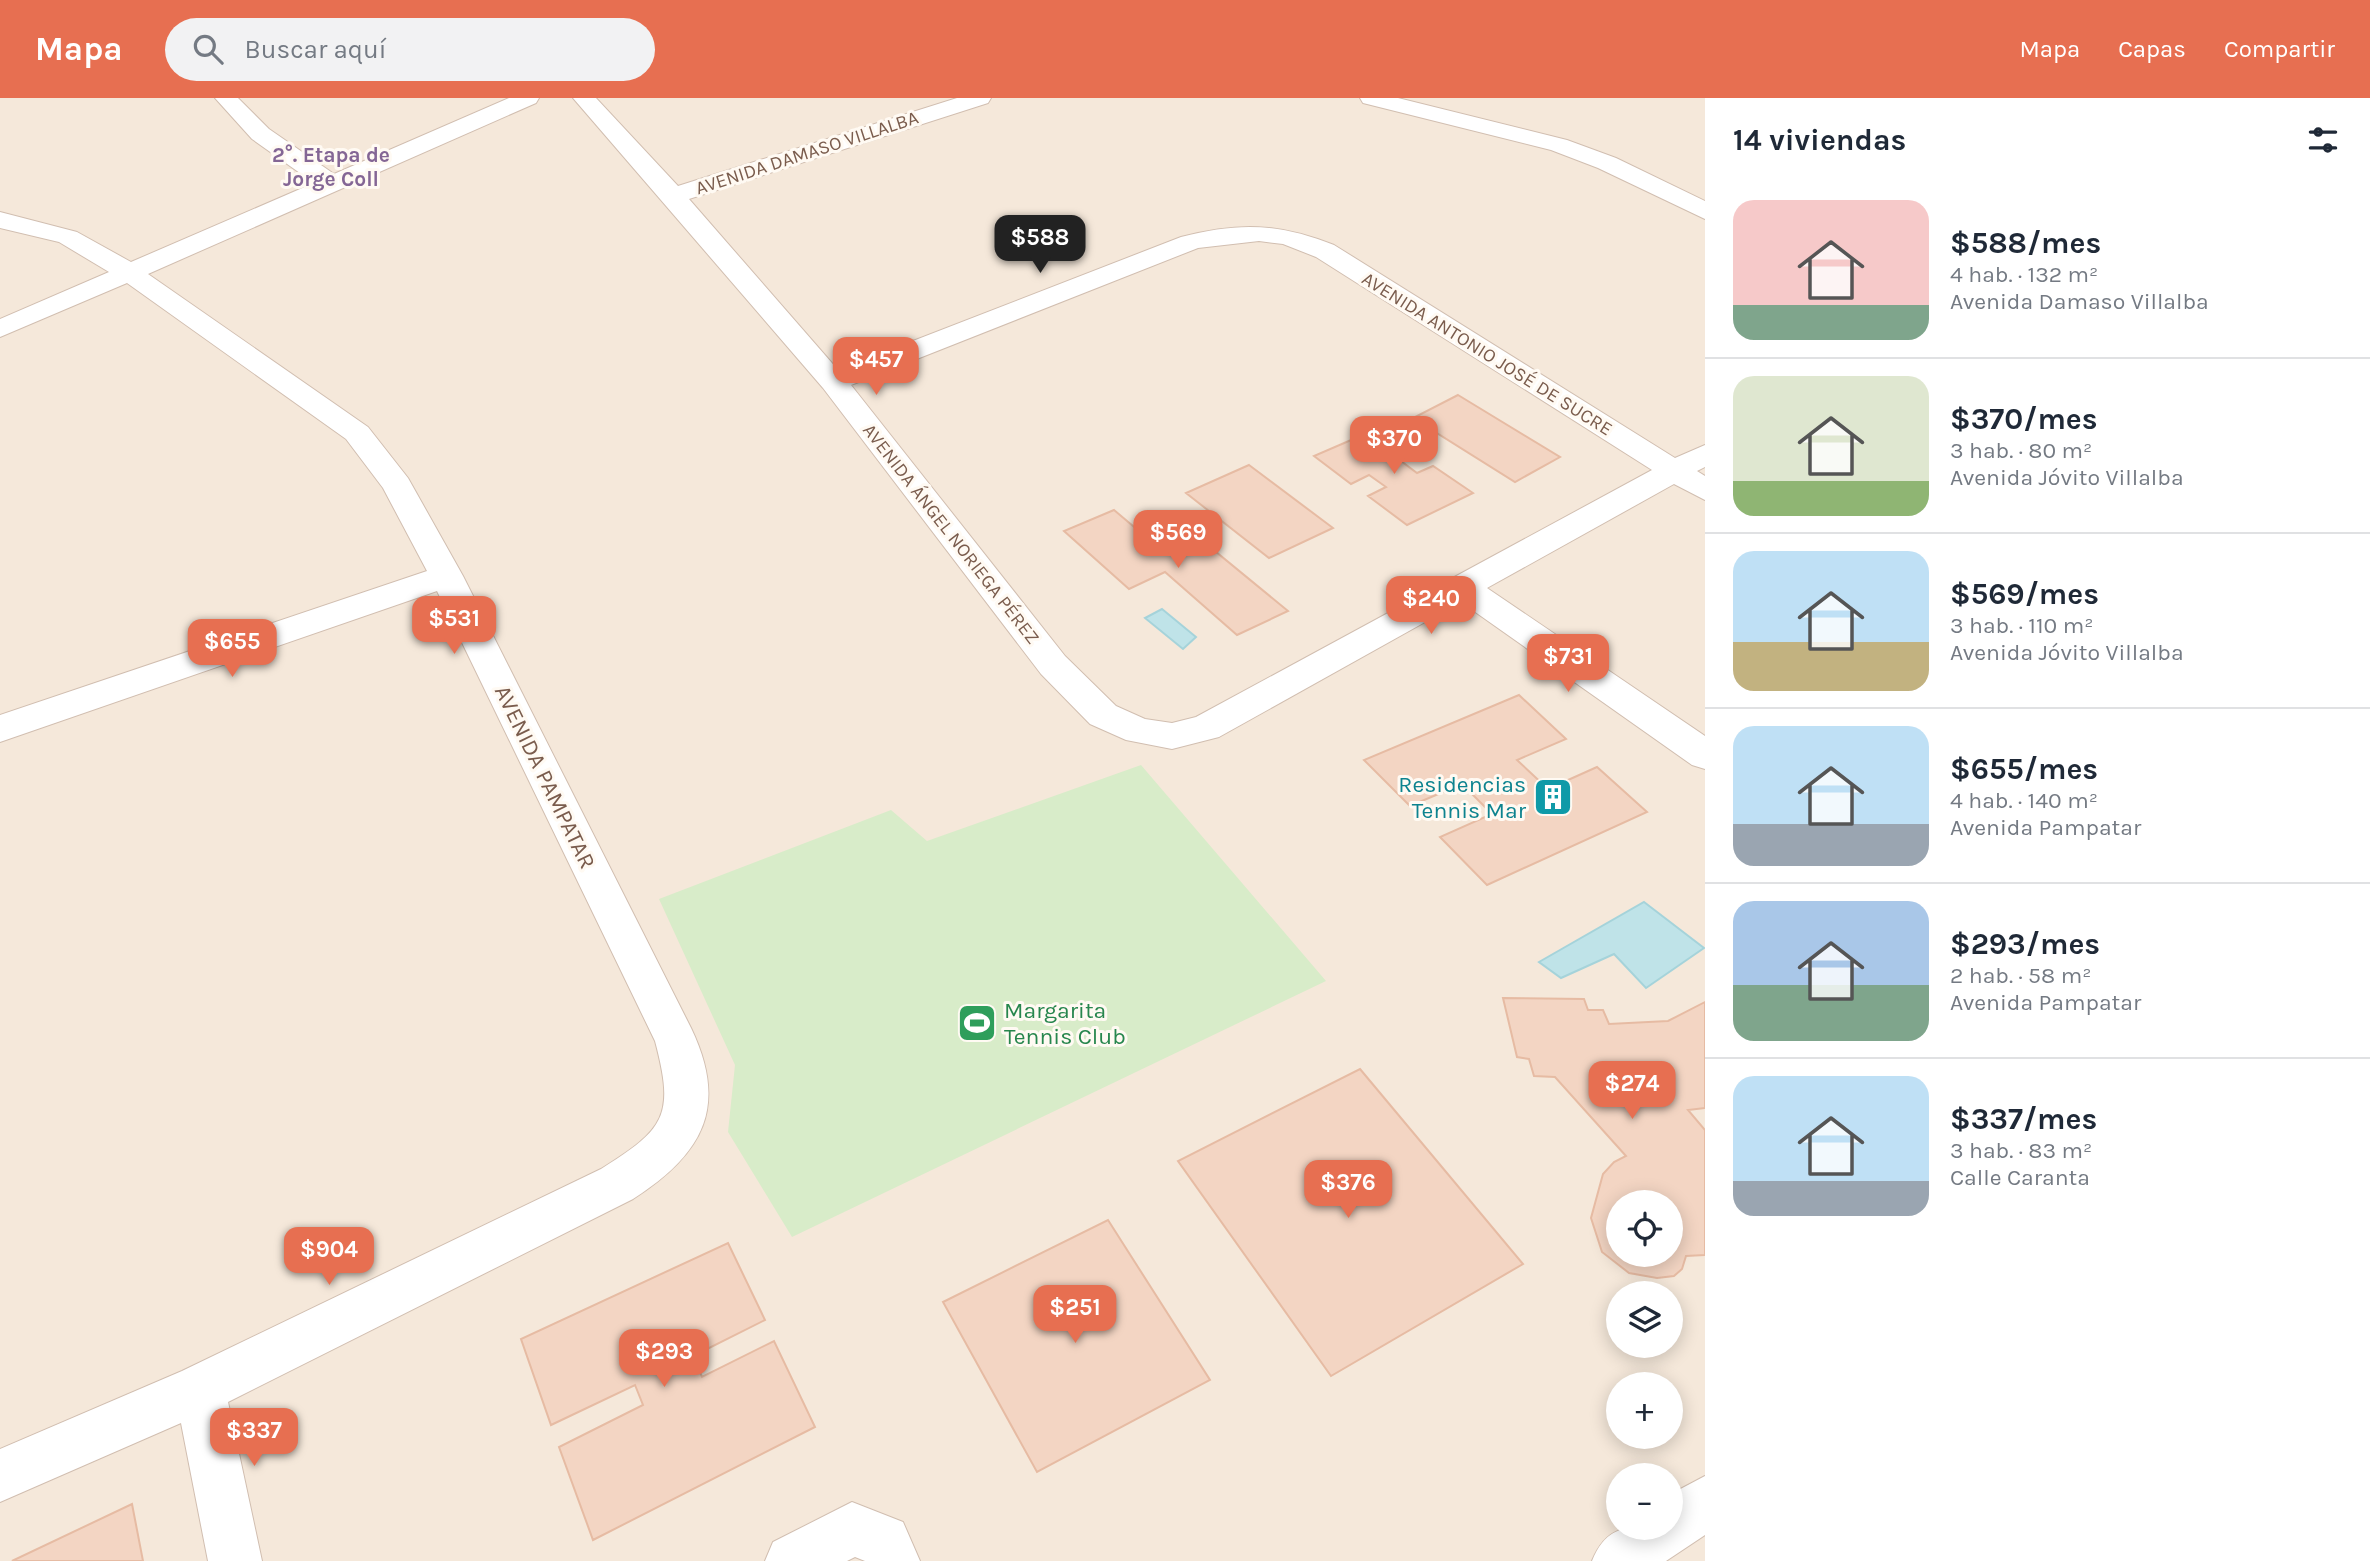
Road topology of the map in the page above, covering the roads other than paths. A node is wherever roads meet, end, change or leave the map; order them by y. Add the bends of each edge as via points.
1 (226, 98) edge
2 (527, 98) edge
3 (584, 98) edge
4 (980, 98) edge
5 (1371, 98) edge
6 (330, 183) junction
7 (673, 195) junction
8 (1705, 211) edge
9 (0, 220) edge
10 (127, 271) junction
11 (0, 328) edge
12 (833, 382) junction
13 (1705, 454) edge
14 (1672, 471) junction
15 (1705, 490) edge
16 (446, 576) junction
17 (1462, 587) junction
18 (0, 729) edge
19 (1705, 755) edge
20 (201, 1390) junction
21 (0, 1476) edge
22 (1705, 1503) edge
23 (1683, 1518) edge
24 (1650, 1540) edge
25 (235, 1561) edge
26 (792, 1561) edge
27 (893, 1561) edge
28 (1619, 1561) edge

1 - 6 street via 262,136
2 - 6 street
3 - 7 street, AVENIDA ÁNGEL NORIEGA PÉREZ
4 - 7 street, AVENIDA DAMASO VILLALBA
5 - 8 street via 1559,145
6 - 10 street
7 - 12 street, AVENIDA ÁNGEL NORIEGA PÉREZ
9 - 10 street, AVENIDA PAMPATAR via 68,237
10 - 11 street
10 - 16 street, AVENIDA PAMPATAR via 357,433 397,485
12 - 14 street, AVENIDA ANTONIO JOSÉ DE SUCRE via 1190,242 1224,233 1262,231 1325,251
12 - 17 street, AVENIDA ÁNGEL NORIEGA PÉREZ via 1053,665 1103,715 1139,731 1172,736 1206,728
13 - 14 street, AVENIDA ÁNGEL NORIEGA PÉREZ
14 - 15 street, AVENIDA ANTONIO JOSÉ DE SUCRE
14 - 17 street, AVENIDA ÁNGEL NORIEGA PÉREZ
16 - 18 street
16 - 20 street, AVENIDA PAMPATAR via 676,1041 688,1088 683,1124 661,1156 618,1184
17 - 19 street
20 - 21 street
20 - 25 street
22 - 23 street
24 - 28 street
26 - 27 street via 852,1529 884,1541

